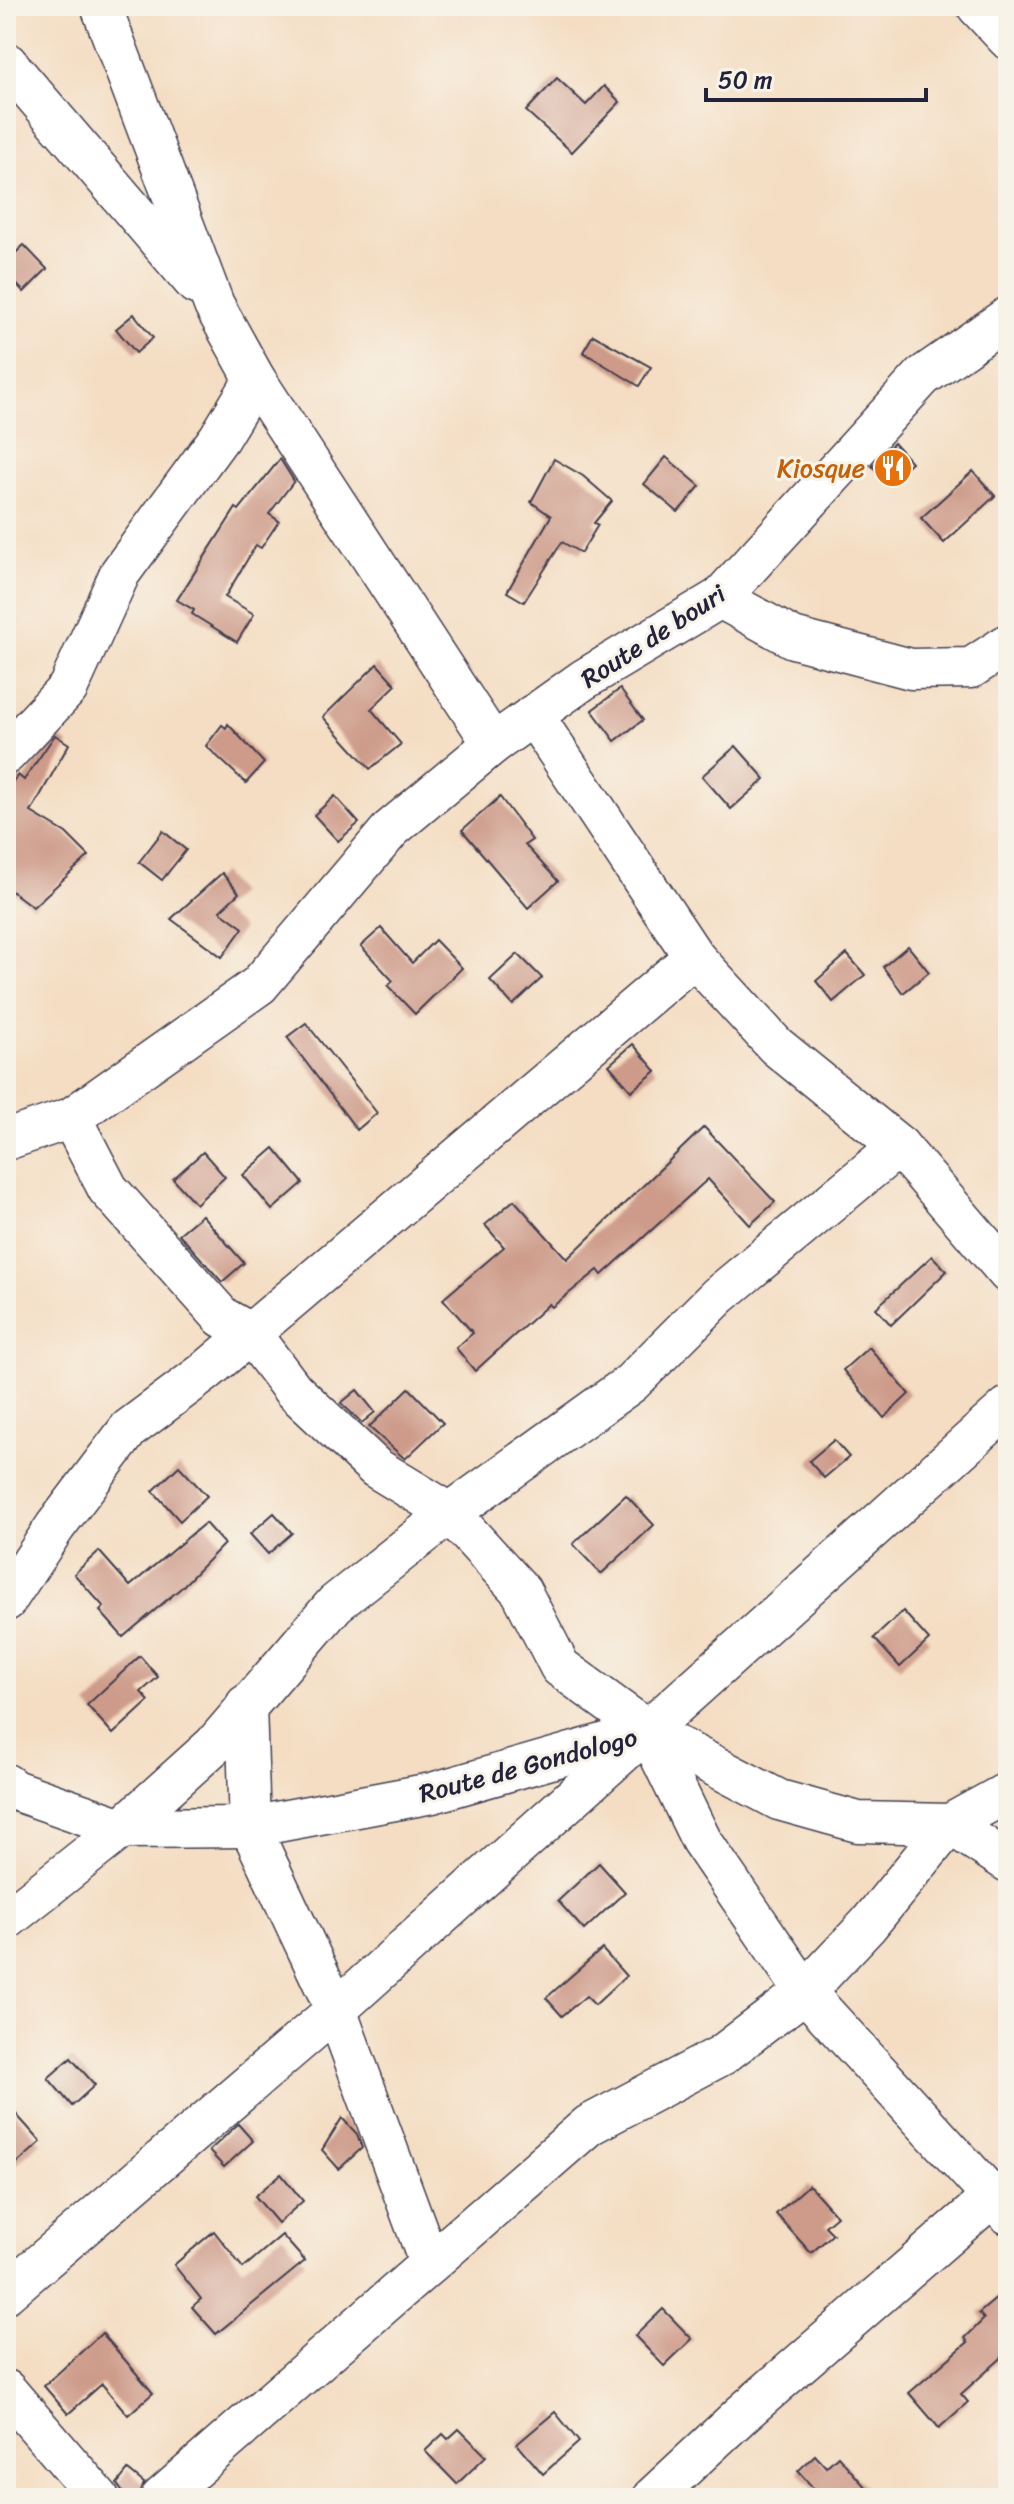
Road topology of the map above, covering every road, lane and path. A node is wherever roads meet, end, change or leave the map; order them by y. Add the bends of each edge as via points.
1 (101, 6) edge
2 (977, 6) edge
3 (1008, 39) edge
4 (6, 62) edge
5 (214, 305) junction
6 (1008, 317) edge
7 (255, 379) junction
8 (720, 598) junction
9 (1008, 644) edge
10 (533, 715) junction
11 (493, 744) junction
12 (6, 754) edge
13 (694, 957) junction
14 (71, 1118) junction
15 (6, 1140) edge
16 (899, 1146) junction
17 (1008, 1273) edge
18 (250, 1333) junction
19 (1008, 1407) edge
20 (450, 1513) junction
21 (6, 1601) edge
22 (246, 1705) junction
23 (648, 1731) junction
24 (6, 1784) edge
25 (1008, 1792) edge
26 (950, 1824) junction
27 (250, 1827) junction
28 (122, 1828) junction
29 (1008, 1862) edge
30 (6, 1920) edge
31 (805, 1992) junction
32 (336, 2010) junction
33 (1000, 2205) edge
34 (429, 2262) junction
35 (6, 2293) edge
36 (6, 2390) edge
37 (99, 2498) edge
38 (161, 2498) edge
39 (652, 2498) edge

1 - 5 street
2 - 3 street
4 - 5 street
5 - 7 street
6 - 8 street, Route de bouri via 923,376
7 - 11 street
7 - 12 street via 219,438 120,573 68,688
8 - 9 street via 793,638 911,669 971,668
8 - 10 street, Route de bouri
10 - 11 street, Route de bouri
10 - 13 street
11 - 14 street, Route de bouri via 391,829 259,985
13 - 16 street via 776,1046
13 - 18 street
14 - 15 street, Route de bouri
14 - 18 street via 108,1189 222,1317
16 - 17 street
16 - 20 street via 718,1296 631,1383
18 - 20 street via 293,1390 376,1468
18 - 21 street via 129,1429
19 - 23 street
20 - 22 street via 335,1604
20 - 23 street via 521,1591 560,1667
22 - 27 street
22 - 28 street via 214,1745
23 - 26 street via 779,1800 858,1822
23 - 27 street, Route de Gondologo via 432,1793
23 - 31 street, Route de Gondologo via 701,1840
23 - 32 street
24 - 28 street, Route de Gondologo
25 - 26 street
26 - 29 street
26 - 31 street
27 - 28 street, Route de Gondologo
27 - 32 street
28 - 30 street
31 - 33 street, Route de Gondologo
31 - 34 street via 722,2055 589,2125
32 - 34 street
32 - 35 street
33 - 39 street via 742,2414
34 - 38 street
36 - 37 street

